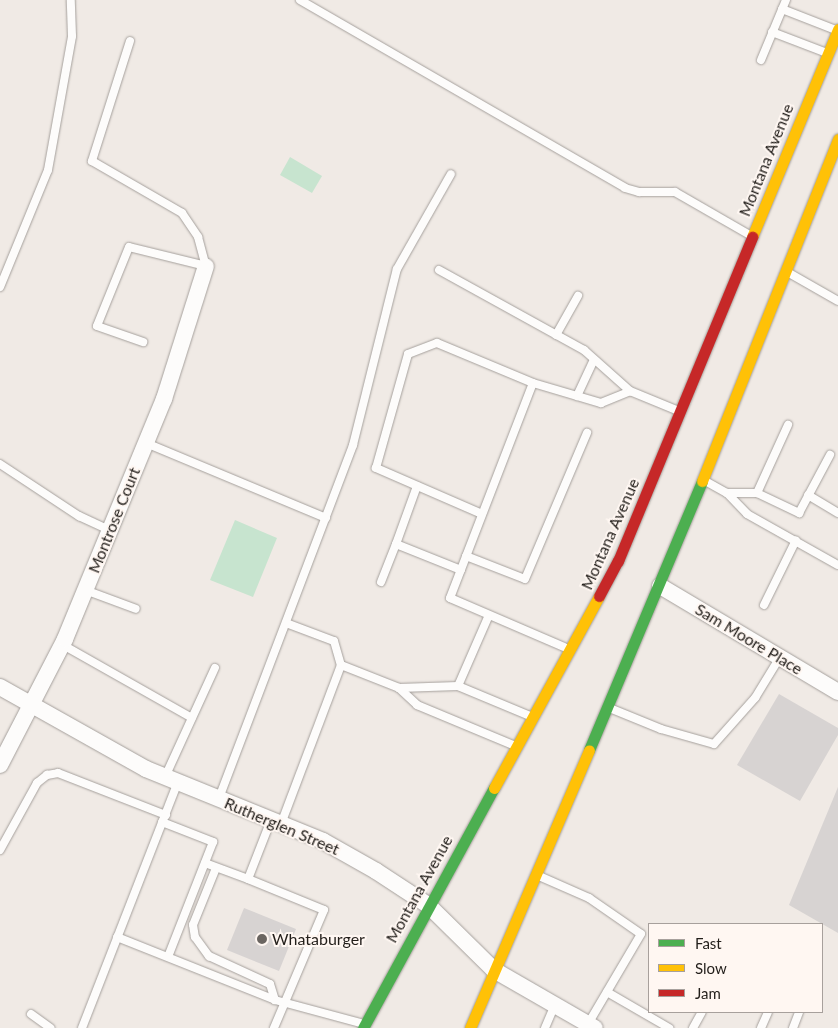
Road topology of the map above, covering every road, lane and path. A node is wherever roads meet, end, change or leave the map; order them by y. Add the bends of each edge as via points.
1 (71, 0) edge
2 (300, 0) edge
3 (786, 0) edge
4 (311, 3) edge
5 (782, 9) junction
6 (838, 30) edge
7 (772, 32) junction
8 (130, 41) dead end
9 (828, 54) junction
10 (761, 60) dead end
11 (838, 139) edge
12 (827, 166) junction
13 (838, 172) edge
14 (451, 174) dead end
15 (752, 237) junction
16 (206, 266) junction
17 (439, 270) dead end
18 (785, 271) junction
19 (0, 287) edge
20 (578, 296) dead end
21 (838, 301) edge
22 (556, 334) junction
23 (143, 342) dead end
24 (594, 360) junction
25 (533, 383) junction
26 (630, 391) junction
27 (577, 396) junction
28 (681, 411) junction
29 (788, 425) dead end
30 (587, 433) dead end
31 (146, 443) junction
32 (830, 455) dead end
33 (0, 464) edge
34 (701, 479) junction
35 (417, 486) junction
36 (727, 493) junction
37 (757, 493) junction
38 (808, 496) junction
39 (838, 513) edge
40 (482, 514) junction
41 (326, 518) junction
42 (109, 530) junction
43 (796, 540) junction
44 (396, 544) junction
45 (466, 556) junction
46 (838, 564) edge
47 (461, 570) junction
48 (381, 582) dead end
49 (660, 586) junction
50 (85, 590) junction
51 (764, 605) dead end
52 (136, 609) dead end
53 (489, 615) junction
54 (286, 623) junction
55 (63, 646) junction
56 (571, 650) junction
57 (780, 657) junction
58 (341, 665) junction
59 (215, 668) dead end
60 (458, 686) junction
61 (0, 687) edge
62 (400, 688) junction
63 (838, 692) edge
64 (33, 706) junction
65 (608, 707) junction
66 (534, 717) junction
67 (192, 718) junction
68 (517, 747) junction
69 (0, 765) edge
70 (172, 779) junction
71 (218, 798) junction
72 (164, 818) junction
73 (276, 822) junction
74 (0, 850) edge
75 (205, 863) junction
76 (216, 868) junction
77 (536, 874) junction
78 (248, 879) junction
79 (428, 905) junction
80 (117, 937) junction
81 (168, 957) junction
82 (494, 970) junction
83 (607, 992) junction
84 (275, 1000) junction
85 (285, 1003) junction
86 (555, 1005) junction
87 (701, 1013) edge
88 (768, 1013) edge
89 (800, 1013) edge
90 (31, 1014) dead end
91 (364, 1026) edge
92 (591, 1026) edge
93 (50, 1028) edge
94 (82, 1028) edge
95 (274, 1028) edge
96 (470, 1028) edge
97 (545, 1028) edge
98 (669, 1028) edge
99 (693, 1028) edge
100 (761, 1028) edge
101 (793, 1028) edge

1 - 19 lane via 72,36 48,170
2 - 4 lane
3 - 5 lane
4 - 15 lane via 625,188 675,192
5 - 6 lane
5 - 7 lane
6 - 9 highway, Montana Avenue
7 - 9 lane
7 - 10 lane
8 - 16 lane via 92,161 182,214 198,237
9 - 15 highway, Montana Avenue
11 - 12 highway
12 - 13 lane
12 - 18 highway
14 - 41 lane via 397,269 353,444
15 - 28 highway, Montana Avenue
16 - 23 lane via 129,248 97,326
16 - 31 street, Montrose Court via 184,340
17 - 22 lane
18 - 21 lane
18 - 34 highway
20 - 22 lane
22 - 24 lane
24 - 26 lane
24 - 27 lane
25 - 27 lane
25 - 35 lane via 437,343 408,354 376,468
25 - 40 lane
26 - 27 lane via 601,404
26 - 28 lane
28 - 56 highway, Montana Avenue via 618,562
29 - 37 lane
30 - 45 lane via 525,579
31 - 41 lane
31 - 42 street, Montrose Court
32 - 38 lane
33 - 42 lane via 79,516
34 - 36 lane
34 - 49 highway
35 - 40 lane
35 - 44 lane
36 - 37 lane
36 - 43 lane via 747,514
37 - 38 lane via 799,513
38 - 39 lane
40 - 45 lane
41 - 54 lane
42 - 50 street, Montrose Court
43 - 46 lane
43 - 51 lane
44 - 47 lane
44 - 48 lane
45 - 47 lane
47 - 53 lane via 450,598
49 - 57 street, Sam Moore Place
49 - 65 highway
50 - 52 lane
50 - 55 street, Montrose Court
53 - 56 lane
53 - 60 lane
54 - 58 lane via 334,641
54 - 71 lane
55 - 64 street, Montrose Court
55 - 67 lane
56 - 66 highway, Montana Avenue
57 - 63 street, Sam Moore Place
57 - 65 lane via 756,698 714,744 661,729
58 - 62 lane
58 - 73 lane
59 - 67 lane
60 - 62 lane
60 - 66 lane
61 - 64 street, Rutherglen Street
62 - 68 lane via 417,706
64 - 69 street, Montrose Court
64 - 70 street, Rutherglen Street
65 - 77 highway
66 - 68 highway, Montana Avenue
67 - 70 lane
68 - 79 highway, Montana Avenue
70 - 71 street, Rutherglen Street
70 - 72 lane
71 - 73 street, Rutherglen Street
72 - 74 lane via 58,773 47,775 37,783
72 - 75 lane via 213,842
72 - 80 lane
73 - 78 lane
73 - 79 street, Rutherglen Street via 324,841
75 - 76 lane
75 - 81 lane
76 - 78 lane
76 - 84 lane via 193,925 195,937 209,956 270,984
77 - 82 highway
77 - 83 lane via 589,898 641,934
78 - 85 lane via 324,910
79 - 82 street, Rutherglen Street
79 - 91 highway, Montana Avenue
80 - 81 lane
80 - 94 lane
81 - 84 lane
82 - 86 street, Rutherglen Street
82 - 96 highway
83 - 92 lane
83 - 98 lane
84 - 85 lane
85 - 91 lane
85 - 95 lane
86 - 92 street, Rutherglen Street
86 - 97 lane
87 - 99 lane
88 - 100 lane
89 - 101 lane
90 - 93 lane

